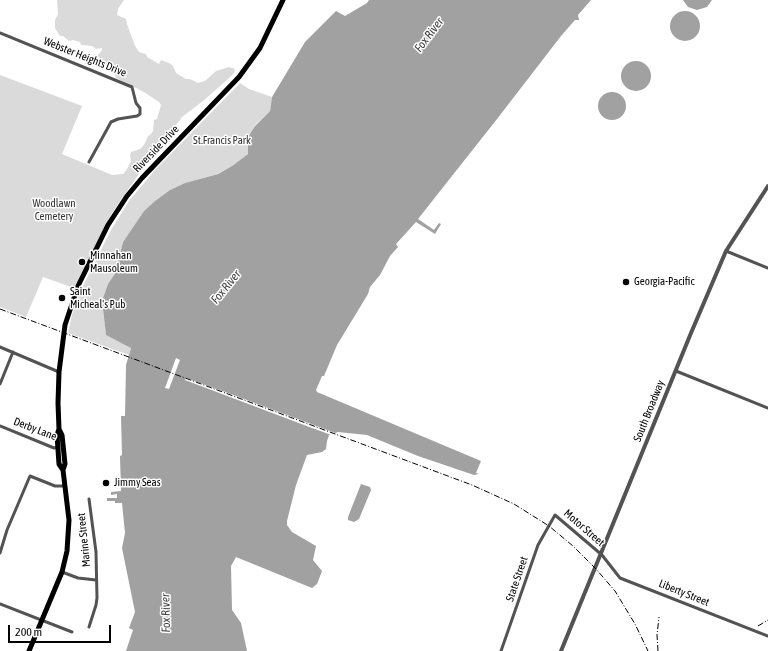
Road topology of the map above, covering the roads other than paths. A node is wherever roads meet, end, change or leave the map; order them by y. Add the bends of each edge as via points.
1 (283, 0) edge
2 (0, 33) edge
3 (89, 162) dead end
4 (768, 186) edge
5 (726, 251) junction
6 (768, 268) edge
7 (0, 347) edge
8 (13, 352) junction
9 (676, 371) junction
10 (59, 372) junction
11 (0, 384) edge
12 (768, 408) edge
13 (0, 426) edge
14 (61, 447) junction
15 (64, 486) junction
16 (88, 499) dead end
17 (555, 515) joint
18 (0, 553) edge
19 (602, 555) junction
20 (62, 572) junction
21 (96, 580) junction
22 (0, 604) edge
23 (42, 621) junction
24 (89, 627) dead end
25 (72, 632) dead end
26 (768, 636) edge
27 (29, 651) edge
28 (501, 651) edge
29 (561, 651) edge

1 - 10 main road, Riverside Drive via 260,48 239,77 142,178 120,205 78,286 65,325
2 - 3 street, Webster Heights Drive via 132,87 140,114 111,122
4 - 5 street, South Broadway
5 - 6 street
5 - 9 street, South Broadway
7 - 8 street
8 - 10 street
8 - 11 street
9 - 12 street
9 - 19 street, South Broadway
10 - 14 main road, Riverside Drive via 57,435
13 - 14 street, Derby Lane via 54,448
14 - 15 main road, Riverside Drive via 59,464 63,470
15 - 18 street via 55,486 30,476
15 - 20 main road, Riverside Drive via 69,532
16 - 21 street, Marine Street via 96,552
17 - 19 street, Motor Street
17 - 28 street, State Street via 538,545
19 - 26 street, Liberty Street via 620,578
19 - 29 street, South Broadway
20 - 21 street, Marine Street via 78,578
20 - 23 main road, Riverside Drive
21 - 24 street, Marine Street via 96,606
22 - 23 street
23 - 25 street
23 - 27 main road, Riverside Drive

